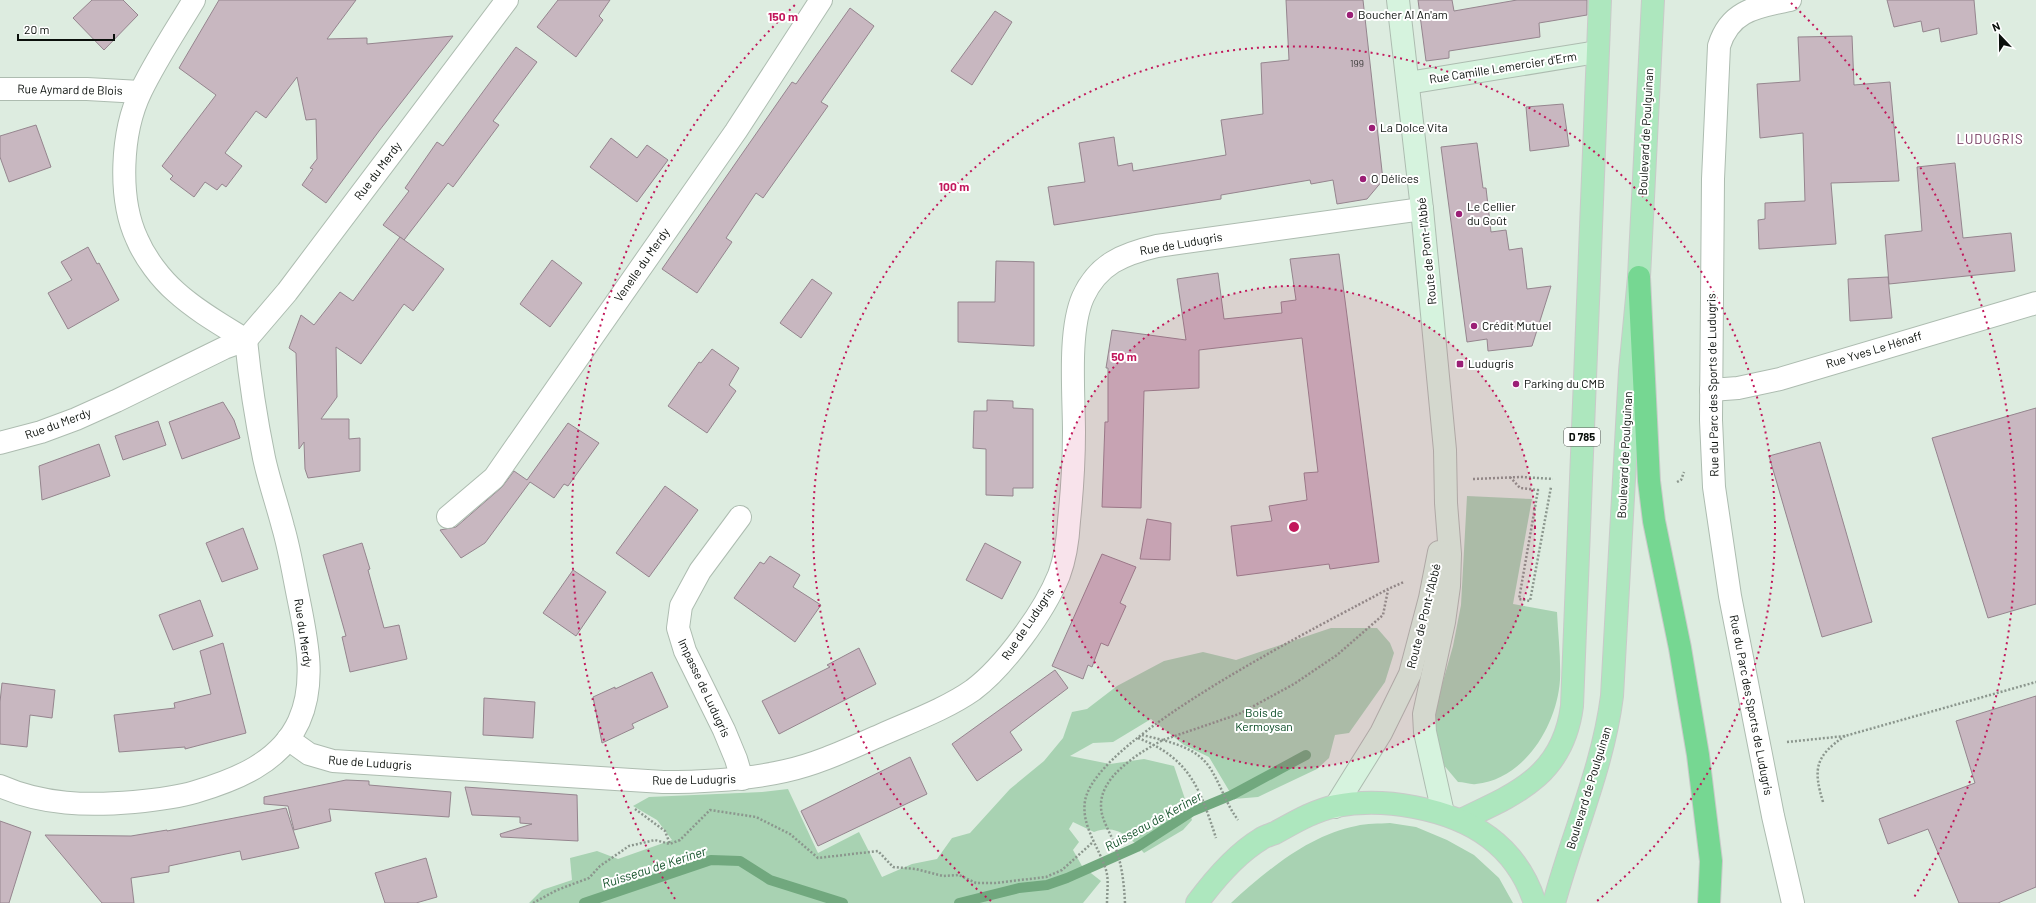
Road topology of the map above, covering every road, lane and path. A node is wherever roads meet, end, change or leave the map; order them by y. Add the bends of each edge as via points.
1 (194, 0) edge
2 (507, 0) edge
3 (821, 0) edge
4 (1398, 0) edge
5 (1600, 0) edge
6 (1653, 0) edge
7 (1790, 0) edge
8 (1598, 52) junction
9 (1408, 83) junction
10 (0, 89) edge
11 (140, 92) junction
12 (1422, 210) junction
13 (1640, 277) junction
14 (2036, 304) edge
15 (246, 340) junction
16 (1711, 390) junction
17 (0, 443) edge
18 (1510, 477) junction
19 (1446, 480) junction
20 (1446, 503) junction
21 (448, 517) dead end
22 (740, 517) dead end
23 (2036, 682) edge
24 (1142, 735) junction
25 (1845, 736) junction
26 (1138, 738) junction
27 (288, 740) junction
28 (1163, 740) junction
29 (1154, 745) junction
30 (1761, 748) junction
31 (742, 779) junction
32 (0, 786) edge
33 (1823, 802) dead end
34 (633, 806) dead end
35 (1228, 806) dead end
36 (1335, 806) junction
37 (1209, 816) dead end
38 (1452, 816) junction
39 (1093, 842) junction
40 (670, 844) junction
41 (533, 903) edge
42 (1107, 903) edge
43 (1126, 903) edge
44 (1197, 903) edge
45 (1535, 903) edge
46 (1554, 903) edge
47 (1709, 903) edge
48 (1793, 903) edge

1 - 11 street, Rue Aymard de Blois
2 - 15 street, Rue du Merdy via 287,292
3 - 21 street, Venelle du Merdy via 736,131 494,478
4 - 9 main road, Route de Pont-l'Abbé
5 - 8 main road, D 785
6 - 13 main road, Boulevard de Poulguinan
7 - 16 street, Rue du Parc des Sports de Ludugris via 1763,5 1731,21 1723,32 1719,46 1713,179
8 - 9 main road, Rue Camille Lemercier d'Erm
8 - 38 main road, D 785 via 1572,706 1569,724 1555,758 1519,792
9 - 12 main road, Route de Pont-l'Abbé
10 - 11 street, Rue Aymard de Blois
11 - 15 street, Rue Aymard de Blois via 126,144 124,171 127,202 137,239 147,257 175,291 212,319
12 - 19 main road, Route de Pont-l'Abbé via 1438,366
12 - 31 street, Rue de Ludugris via 1177,243 1133,252 1113,260 1090,285 1083,298 1074,333 1074,445 1069,524 1063,560 1051,592 1022,638 986,678 955,700 873,739 828,757 788,771
13 - 46 main road, Boulevard de Poulguinan via 1630,371 1613,688 1609,719 1593,781
13 - 47 highway via 1649,481 1654,521 1698,755 1711,861
14 - 16 street, Rue Yves Le Hénaff via 1780,379 1738,388
15 - 17 street, Rue du Merdy via 76,418 41,432
15 - 27 street, Rue du Merdy via 252,396 264,458 284,529 306,637 309,666 306,704
16 - 30 street, Rue du Parc des Sports de Ludugris via 1714,487 1719,526 1730,596
18 - 18 path via 1552,478 1530,601 1519,599 1538,490 1520,488
18 - 19 path
19 - 20 main road, Route de Pont-l'Abbé
20 - 36 main road, Route de Pont-l'Abbé via 1436,574 1410,674 1381,733
20 - 38 main road, Route de Pont-l'Abbé via 1450,554 1449,586 1424,714 1425,732
22 - 31 street, Impasse de Ludugris via 700,571 681,606 678,628 685,650 736,758
23 - 25 path
24 - 26 path
24 - 28 path
24 - 28 path via 1186,702 1388,589 1382,615 1338,655 1300,680 1239,714
25 - 30 path via 1787,742
25 - 33 path via 1826,752 1817,768 1816,776
26 - 29 path
26 - 39 path via 1107,764 1092,783 1085,801 1085,817
27 - 31 street, Rue de Ludugris via 309,754 333,761 663,782
27 - 32 street, Rue du Merdy via 268,759 247,773 188,794 159,800 68,803 42,800
28 - 29 path
28 - 35 path via 1192,751 1204,760
29 - 37 path via 1179,761 1197,786
29 - 43 path via 1116,773 1104,790 1100,806 1121,866
30 - 48 street, Rue du Parc des Sports de Ludugris
34 - 40 path via 665,831
36 - 38 main road via 1362,802 1390,802
36 - 44 main road via 1302,817 1261,839 1219,874
38 - 45 main road via 1484,832 1504,851 1522,874
39 - 40 path via 1062,870 1046,877 983,883 976,883 959,875 943,876 916,869 893,867 878,851 818,858 790,834 756,817 710,810 680,840
39 - 42 path via 1106,870
40 - 41 path via 655,840 629,846 600,866 589,878

